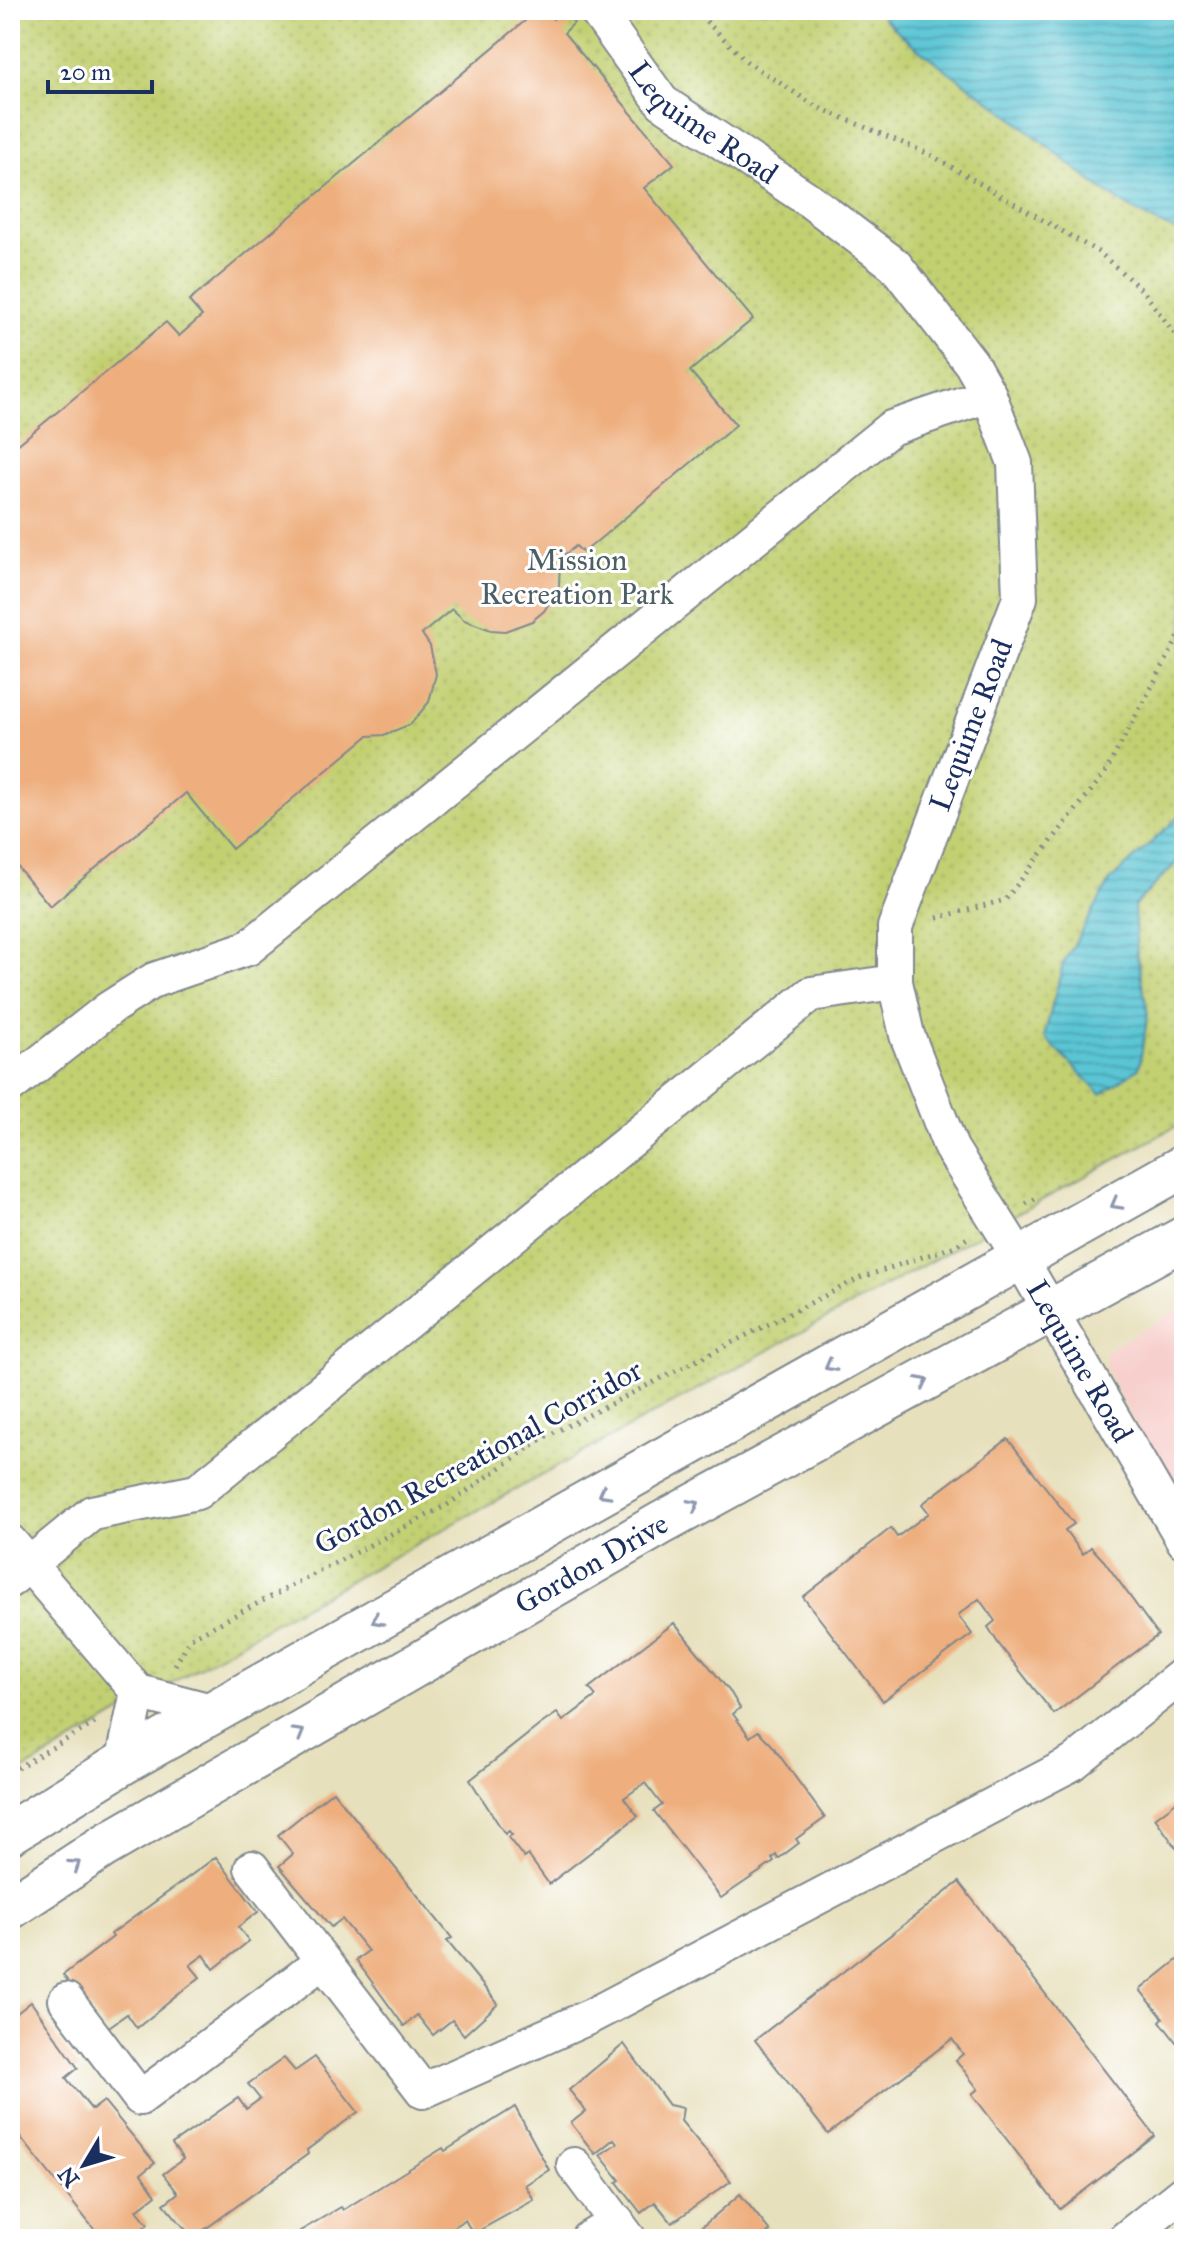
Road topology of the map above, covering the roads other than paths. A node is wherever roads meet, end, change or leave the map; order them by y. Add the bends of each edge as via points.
1 (596, 10) edge
2 (989, 395) junction
3 (895, 982) junction
4 (10, 1086) edge
5 (1184, 1166) edge
6 (1184, 1238) edge
7 (1020, 1258) junction
8 (1051, 1312) junction
9 (1184, 1541) edge
10 (16, 1562) edge
11 (1184, 1674) edge
12 (138, 1692) junction
13 (215, 1712) junction
14 (123, 1763) junction
15 (10, 1833) edge
16 (252, 1868) dead end
17 (10, 1908) edge
18 (323, 1961) junction
19 (66, 2000) dead end
20 (574, 2165) dead end
21 (1184, 2192) edge
22 (611, 2233) edge
23 (1125, 2239) edge

1 - 2 street, Lequime Road via 662,102 895,265 971,363
2 - 3 street, Lequime Road via 1015,463 1020,598 895,927
2 - 4 street via 891,428 248,948 154,980
3 - 7 street, Lequime Road via 907,1035 951,1148
3 - 10 street via 811,994 197,1492 92,1513
5 -> 7 main road, Gordon Drive
6 - 8 main road, Gordon Drive
7 - 8 street, Lequime Road
7 -> 13 main road, Gordon Drive
8 - 9 street, Lequime Road
17 -> 8 main road, Gordon Drive via 104,1846 660,1524
10 - 12 street
11 - 18 street via 1073,1763 591,2016 423,2091
12 - 13 street
12 - 14 street
13 - 14 main road, Gordon Drive
14 - 15 main road, Gordon Drive
16 - 18 street
18 - 19 street via 140,2098
20 - 22 street
21 - 23 street

